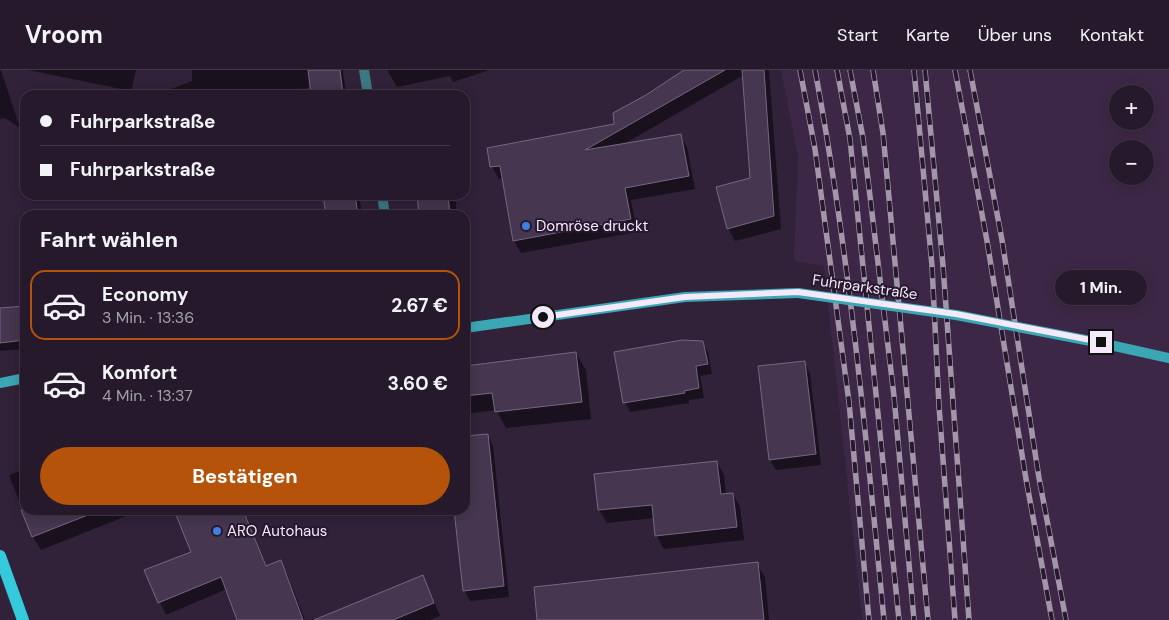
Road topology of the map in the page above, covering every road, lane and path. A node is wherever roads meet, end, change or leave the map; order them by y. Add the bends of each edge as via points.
1 (364, 70) edge
2 (367, 90) edge
3 (470, 327) edge
4 (1169, 358) edge
5 (20, 379) edge
6 (0, 383) edge
7 (0, 556) edge
8 (23, 620) edge

1 - 2 street
3 - 4 main road, Fuhrparkstraße, bridge via 685,297 798,292 956,314
5 - 6 main road
7 - 8 main road

